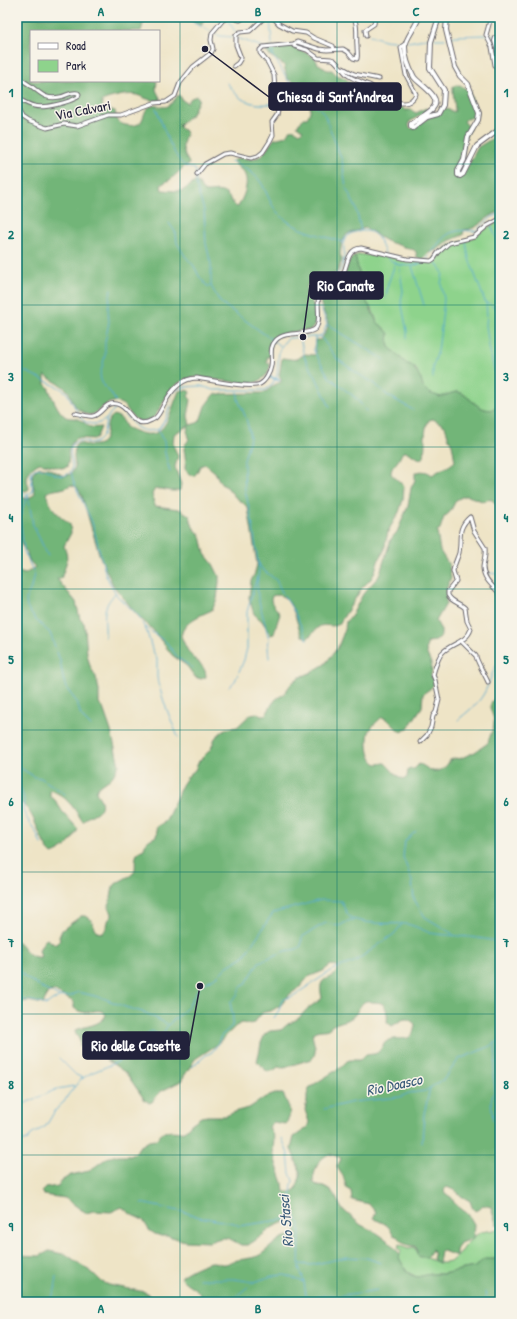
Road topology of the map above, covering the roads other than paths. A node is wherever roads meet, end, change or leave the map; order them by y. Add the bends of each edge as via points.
1 (228, 17) edge
2 (245, 17) edge
3 (265, 17) edge
4 (273, 17) edge
5 (357, 17) edge
6 (375, 17) edge
7 (419, 17) edge
8 (439, 17) edge
9 (447, 17) edge
10 (491, 17) edge
11 (366, 36) dead end
12 (500, 39) edge
13 (405, 43) junction
14 (294, 44) junction
15 (334, 50) junction
16 (500, 62) edge
17 (234, 66) dead end
18 (340, 66) junction
19 (500, 72) edge
20 (17, 77) edge
21 (378, 79) dead end
22 (17, 98) edge
23 (17, 107) edge
24 (500, 129) edge
25 (198, 174) dead end
26 (500, 219) edge
27 (75, 414) dead end
28 (500, 594) edge
29 (461, 641) junction
30 (488, 682) dead end
31 (420, 742) dead end

1 - 2 street, Via Calvari via 240,20
1 - 23 street, Via Calvari via 212,33 211,53 193,67 180,83 175,96 166,102 154,102 77,126 64,124 47,128 22,117
3 - 17 street via 250,31 236,36 236,45 241,57
4 - 15 street via 279,24 292,31 306,33 333,46
5 - 15 street via 357,59 352,58 346,50
6 - 11 street via 374,24 365,30
7 - 13 main road
8 - 13 main road via 431,42 430,68 444,90 443,105 438,114 427,117 413,128 411,124 433,108 435,102 434,96 414,77 407,61
9 - 24 main road via 446,30 455,67 468,84 479,114 468,137 464,160 458,171 459,176 463,174 477,146
10 - 19 street via 486,35 492,47 495,65
12 - 16 main road via 496,38 494,41
13 - 18 street via 401,48 405,73 416,94 409,102 399,103 384,96 350,77
14 - 15 street via 297,42 319,49
14 - 18 street via 318,58 334,60
14 - 25 street via 263,47 260,50 274,75 278,110 272,122 273,135 263,152 251,158 223,154 205,164
18 - 21 street via 354,74
20 - 22 street, Via Calvari via 46,97 59,97 76,92 79,94 74,99 40,107
26 - 27 street via 486,226 474,237 450,243 434,259 428,261 361,248 353,251 349,255 342,276 322,289 319,295 317,326 314,330 282,335 274,342 271,368 260,384 251,386 192,378 176,386 158,414 151,421 143,423 134,420 116,403 107,405 94,415
28 - 29 street via 484,573 485,548 474,531 470,517 460,529 458,555 452,571 456,580 448,591 449,598 465,608 467,621 472,629
29 - 30 street via 476,656
29 - 31 street via 440,655 433,675 439,700 431,727

